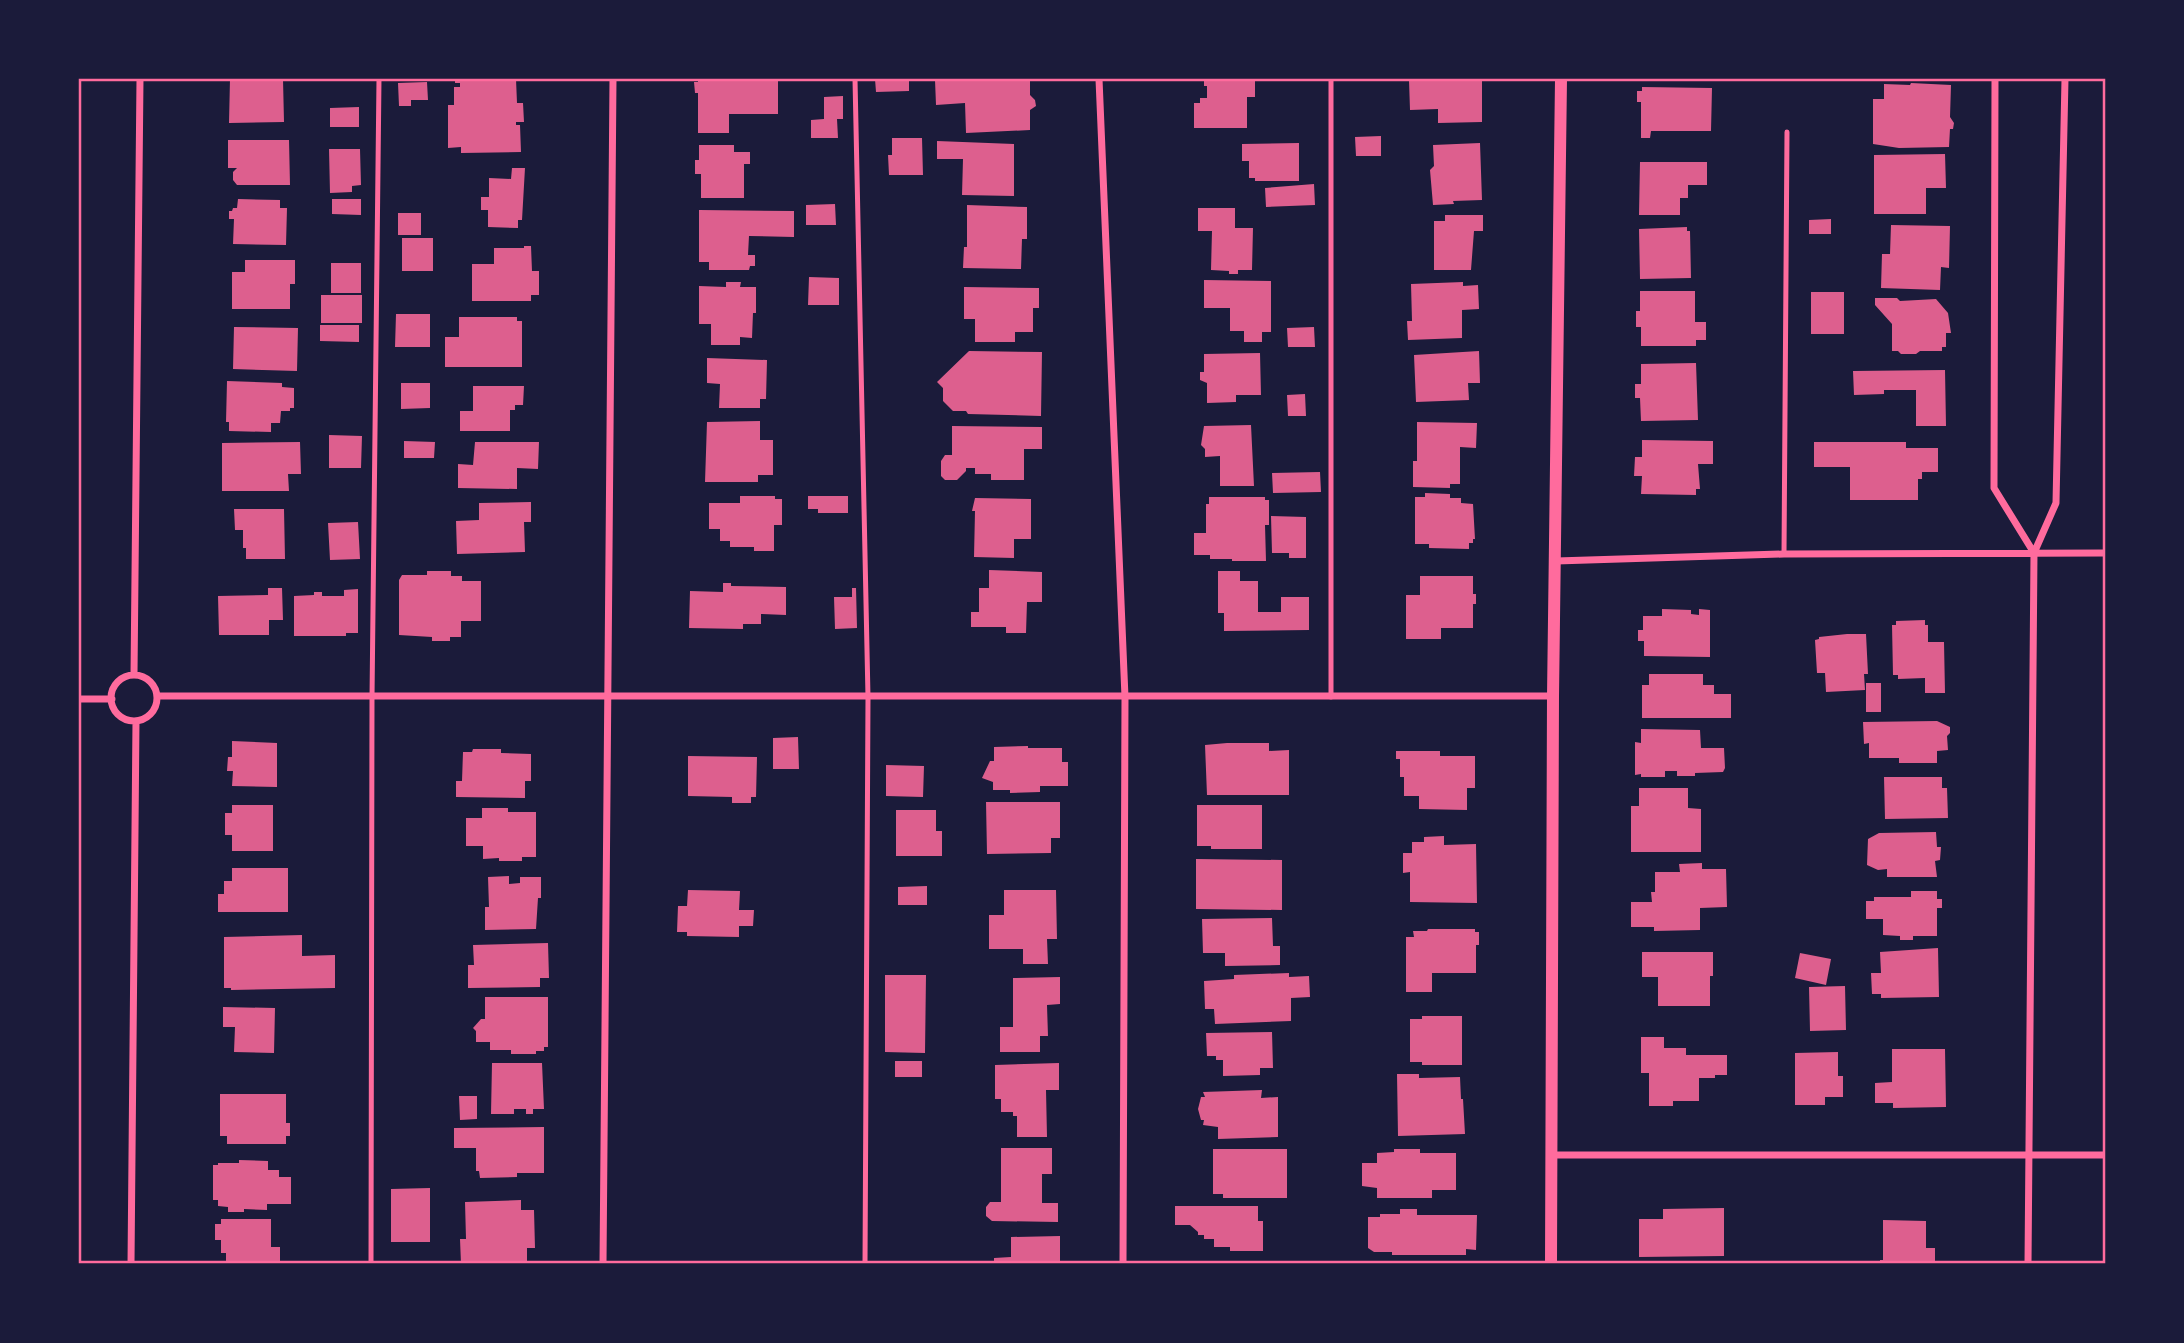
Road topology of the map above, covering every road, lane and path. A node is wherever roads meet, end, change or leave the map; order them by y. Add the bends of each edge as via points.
1 (140, 79) edge
2 (379, 79) edge
3 (613, 79) edge
4 (855, 79) edge
5 (1099, 79) edge
6 (1331, 79) edge
7 (1561, 79) edge
8 (1995, 79) edge
9 (2065, 79) edge
10 (1787, 132) dead end
11 (2034, 553) junction
12 (2105, 553) edge
13 (1784, 554) junction
14 (1556, 561) junction
15 (134, 676) junction
16 (157, 696) junction
17 (1553, 696) junction
18 (1125, 697) junction
19 (1331, 697) junction
20 (372, 698) junction
21 (607, 698) junction
22 (867, 698) junction
23 (79, 699) edge
24 (112, 699) junction
25 (136, 720) junction
26 (1551, 1155) junction
27 (2029, 1155) junction
28 (2105, 1155) edge
29 (131, 1264) edge
30 (371, 1264) edge
31 (603, 1264) edge
32 (865, 1264) edge
33 (1123, 1264) edge
34 (1551, 1264) edge
35 (2028, 1264) edge

1 - 15 street
2 - 20 lane
3 - 21 street
4 - 22 lane
5 - 18 street
6 - 19 lane
7 - 14 street
8 - 11 street via 1994,488
9 - 11 street via 2056,503
10 - 13 lane
11 - 12 street
11 - 13 street
11 - 27 street
13 - 14 street
14 - 17 street
15 - 16 street via 147,679
15 - 24 street via 118,682
16 - 20 street
16 - 25 street via 152,713
17 - 19 street
17 - 26 street
18 - 19 street
18 - 22 street
18 - 33 street
20 - 21 street
20 - 30 lane
21 - 22 street
21 - 31 street
22 - 32 lane
23 - 24 street
24 - 25 street via 119,715
25 - 29 street
26 - 27 street
26 - 34 street
27 - 28 street
27 - 35 street

